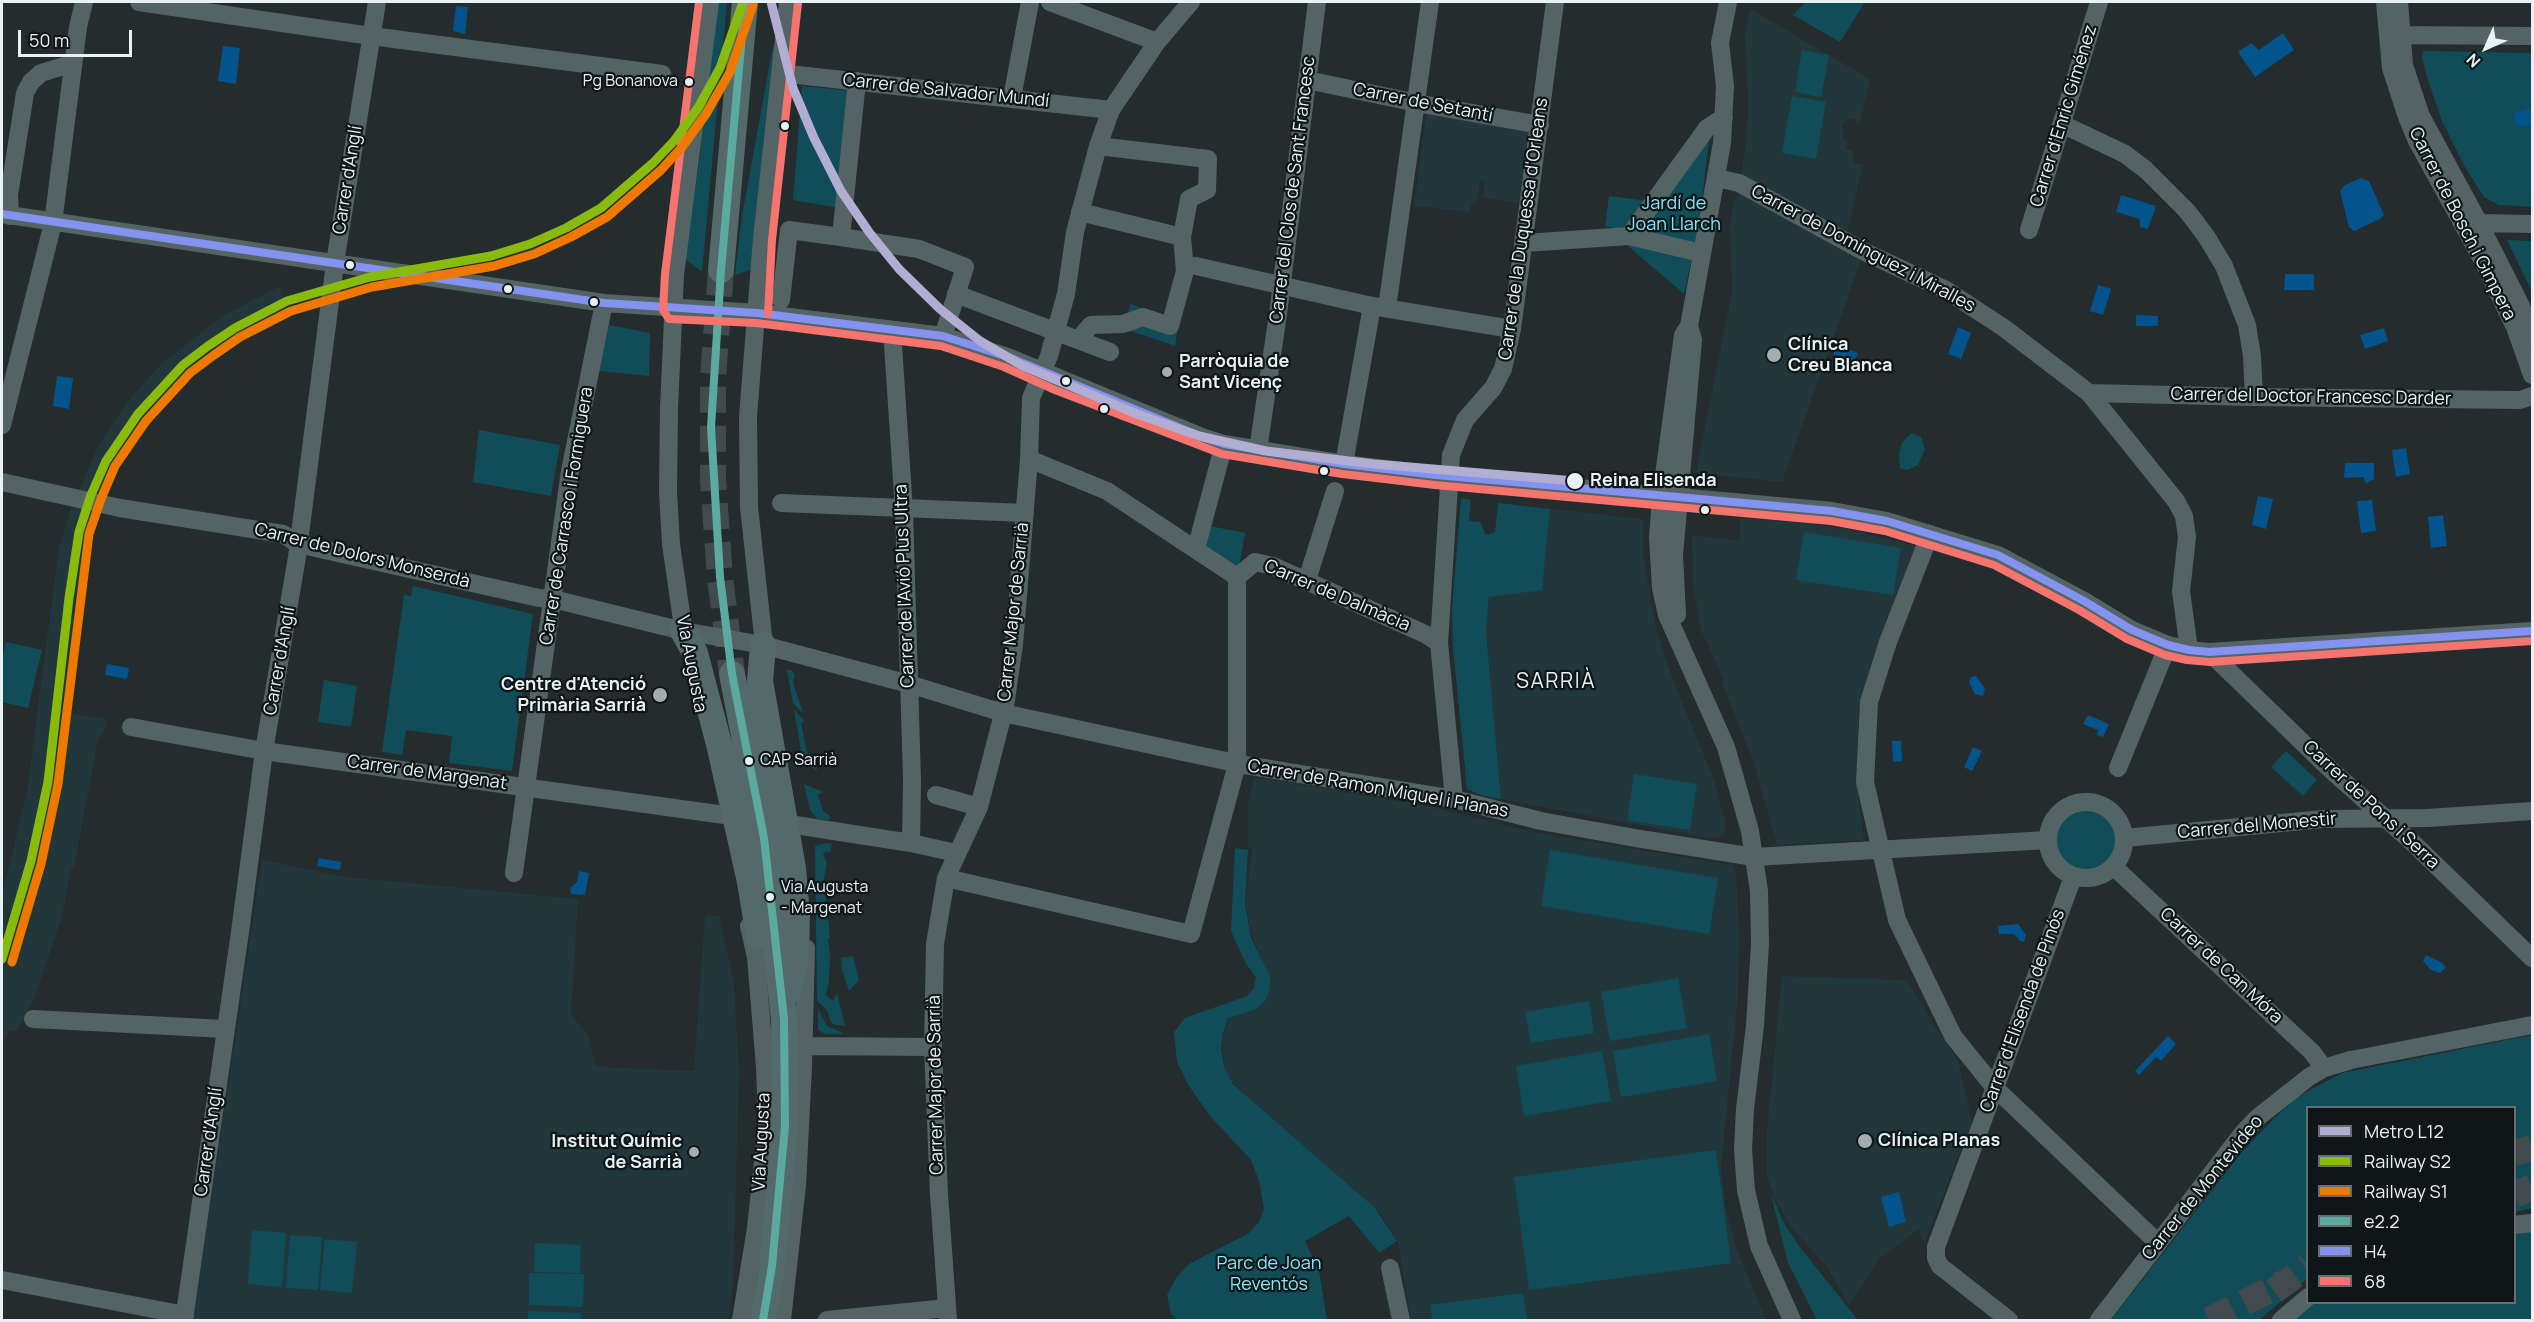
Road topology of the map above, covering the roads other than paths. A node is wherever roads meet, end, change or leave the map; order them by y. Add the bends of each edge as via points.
1 (84, 2) edge
2 (139, 2) edge
3 (377, 2) edge
4 (710, 2) edge
5 (745, 2) edge
6 (788, 2) edge
7 (1030, 2) edge
8 (1050, 2) edge
9 (1191, 2) edge
10 (1317, 2) edge
11 (1430, 2) edge
12 (1555, 2) edge
13 (1728, 2) edge
14 (2099, 2) edge
15 (2385, 2) edge
16 (2399, 2) edge
17 (2393, 35) junction
18 (371, 36) junction
19 (2532, 36) edge
20 (1157, 42) junction
21 (64, 66) dead end
22 (780, 73) junction
23 (662, 74) dead end
24 (1307, 80) junction
25 (857, 81) junction
26 (1012, 98) junction
27 (1416, 102) junction
28 (1111, 110) junction
29 (1724, 117) junction
30 (2062, 124) junction
31 (1540, 125) junction
32 (1098, 146) junction
33 (1717, 178) junction
34 (1080, 212) junction
35 (6, 215) edge
36 (52, 223) junction
37 (2532, 224) edge
38 (2472, 226) junction
39 (2029, 230) dead end
40 (1629, 236) junction
41 (841, 237) junction
42 (1182, 237) junction
43 (1524, 243) junction
44 (1701, 253) junction
45 (335, 263) junction
46 (1191, 269) junction
47 (721, 270) tunnel mouth
48 (1280, 286) junction
49 (956, 294) junction
50 (782, 300) dead end
51 (604, 303) junction
52 (1379, 307) junction
53 (673, 309) junction
54 (758, 314) junction
55 (1512, 329) junction
56 (892, 330) junction
57 (944, 332) junction
58 (1056, 333) junction
59 (2532, 335) edge
60 (1078, 340) junction
61 (1110, 352) dead end
62 (1041, 372) junction
63 (2532, 375) edge
64 (2089, 393) junction
65 (2532, 396) edge
66 (2254, 397) junction
67 (2, 425) edge
68 (1224, 444) junction
69 (1258, 450) junction
70 (1029, 459) junction
71 (1344, 464) junction
72 (2, 482) edge
73 (1335, 491) dead end
74 (781, 503) dead end
75 (904, 510) junction
76 (1025, 513) junction
77 (1930, 534) junction
78 (298, 544) junction
79 (1196, 549) junction
80 (1237, 577) junction
81 (1306, 580) junction
82 (553, 599) junction
83 (683, 631) junction
84 (2532, 631) edge
85 (1439, 643) junction
86 (763, 645) junction
87 (2168, 645) junction
88 (2189, 650) junction
89 (2210, 652) junction
90 (732, 674) tunnel mouth
91 (909, 684) junction
92 (1003, 713) junction
93 (131, 727) dead end
94 (264, 751) junction
95 (1237, 764) junction
96 (2118, 768) dead end
97 (525, 786) junction
98 (936, 795) dead end
99 (1454, 799) junction
100 (979, 807) junction
101 (2532, 812) edge
102 (728, 816) junction
103 (2385, 819) junction
104 (793, 825) junction
105 (2125, 838) junction
106 (2048, 840) junction
107 (911, 843) junction
108 (1879, 851) junction
109 (956, 853) junction
110 (1754, 857) junction
111 (2114, 867) junction
112 (514, 873) dead end
113 (2073, 877) junction
114 (946, 878) junction
115 (2532, 958) edge
116 (783, 1004) junction
117 (33, 1019) dead end
118 (2532, 1024) edge
119 (225, 1029) junction
120 (803, 1046) junction
121 (933, 1047) junction
122 (2324, 1068) junction
123 (1995, 1088) junction
124 (2532, 1223) edge
125 (2516, 1225) edge
126 (2158, 1243) junction
127 (1390, 1268) dead end
128 (2, 1280) edge
129 (2306, 1299) edge
130 (948, 1314) edge
131 (767, 1316) edge
132 (184, 1318) edge
133 (741, 1320) edge
134 (827, 1320) edge
135 (1401, 1320) edge
136 (1792, 1320) edge
137 (2009, 1320) edge
138 (2099, 1320) edge
139 (2282, 1320) edge

1 - 36 street
2 - 18 street
3 - 18 street, Carrer d'Anglí
4 - 53 street, Via Augusta
5 - 47 highway
6 - 22 street, Via Augusta
7 - 26 street
8 - 20 street
9 - 20 street, Carrer Major de Sarrià
10 - 24 street, Carrer del Clos de Sant Francesc
11 - 27 street
12 - 31 street, Carrer de la Duquessa d'Orleans
13 - 29 street via 1720,43
14 - 30 street, Carrer d'Enric Giménez
15 - 17 street, Carrer de Bosch i Gimpera
16 - 17 street, Carrer de Bosch i Gimpera
17 - 19 street
17 - 38 street, Carrer de Bosch i Gimpera via 2391,68 2407,117 2417,141
18 - 23 street
18 - 45 street, Carrer d'Anglí
20 - 28 street, Carrer Major de Sarrià
21 - 35 street via 41,73 25,93
22 - 25 street, Carrer de Salvador Mundí
22 - 54 street, Via Augusta
24 - 27 street, Carrer de Setantí
24 - 48 street, Carrer del Clos de Sant Francesc
25 - 26 street, Carrer de Salvador Mundí
25 - 41 street
26 - 28 street, Carrer de Salvador Mundí
27 - 31 street, Carrer de Setantí
27 - 52 street
28 - 32 street, Carrer Major de Sarrià
29 - 33 street
29 - 40 street via 1707,128
30 - 39 street, Carrer d'Enric Giménez
30 - 66 street via 2125,154 2146,170 2206,236 2224,266 2247,325
31 - 43 street, Carrer de la Duquessa d'Orleans
32 - 34 street, Carrer Major de Sarrià
32 - 42 street via 1208,159 1207,190 1189,199
33 - 44 street
33 - 64 street, Carrer de Domínguez i Miralles via 1739,183 1864,252 1946,290 2004,328
34 - 42 street
34 - 58 street, Carrer Major de Sarrià
35 - 36 street
36 - 45 street
36 - 67 street
37 - 38 street
38 - 59 street, Carrer de Bosch i Gimpera via 2521,306
38 - 63 street, Carrer de Bosch i Gimpera
40 - 43 street
40 - 44 street
41 - 49 street via 919,249 965,267
41 - 50 street via 789,230
42 - 46 street
43 - 55 street, Carrer de la Duquessa d'Orleans
44 - 110 street via 1689,326 1683,335 1659,522 1661,588 1667,615 1736,776
45 - 51 street
45 - 78 street, Carrer d'Anglí
46 - 48 street
46 - 60 street via 1170,327 1143,317 1123,324 1091,326
48 - 52 street
48 - 69 street, Carrer del Clos de Sant Francesc
49 - 57 street
49 - 58 street
51 - 53 street
51 - 82 street, Carrer de Carrasco i Formiguera via 570,471
52 - 55 street
52 - 71 street
53 - 54 street
53 - 83 street, Via Augusta via 668,492
54 - 56 street
54 - 86 street, Via Augusta via 752,352 747,470
55 - 85 street, Carrer de la Duquessa d'Orleans via 1503,369 1466,420 1451,455
56 - 57 street
56 - 75 street, Carrer de l'Avió Plus Ultra
57 - 62 street
58 - 60 street
58 - 62 street, Carrer Major de Sarrià
60 - 61 street
62 - 68 street
62 - 70 street, Carrer Major de Sarrià via 1031,398
64 - 66 street, Carrer del Doctor Francesc Darder
64 - 88 street, Carrer de Domínguez i Miralles via 2184,516 2187,537 2181,591
65 - 66 street, Carrer del Doctor Francesc Darder via 2520,400
68 - 69 street
68 - 79 street
69 - 71 street
70 - 76 street, Carrer Major de Sarrià
70 - 79 street via 1107,490
71 - 77 street via 1436,476 1832,511
72 - 78 street, Carrer de Dolors Monserdà via 120,508 283,534
73 - 81 street
74 - 75 street
75 - 76 street
75 - 91 street, Carrer de l'Avió Plus Ultra
76 - 92 street, Carrer Major de Sarrià via 1014,645
77 - 87 street via 1998,555 2132,630
77 - 108 street via 1869,702 1865,782
78 - 82 street, Carrer de Dolors Monserdà
78 - 94 street, Carrer d'Anglí
79 - 80 street
80 - 81 street, Carrer de Dalmàcia via 1252,563 1260,562
80 - 95 street
81 - 85 street, Carrer de Dalmàcia via 1425,633
82 - 83 street, Carrer de Dolors Monserdà
82 - 97 street, Carrer de Carrasco i Formiguera
83 - 86 street, Carrer de Dolors Monserdà
83 - 102 street, Via Augusta
83 - 116 highway via 696,653 760,938 772,983
84 - 89 street
85 - 99 street, Carrer de la Duquessa d'Orleans
86 - 91 street
86 - 104 street, Via Augusta via 785,753
86 - 116 highway via 760,681 793,868 796,915 796,957
87 - 88 street
87 - 96 street
88 - 89 street
89 - 103 street, Carrer de Pons i Serra
90 - 116 highway via 764,838
91 - 92 street
91 - 107 street, Carrer de l'Avió Plus Ultra
92 - 95 street, Carrer de Ramon Miquel i Planas
92 - 100 street, Carrer Major de Sarrià
93 - 94 street, Carrer de Margenat
94 - 97 street, Carrer de Margenat
94 - 119 street, Carrer d'Anglí
95 - 99 street, Carrer de Ramon Miquel i Planas
95 - 114 street via 1191,934
97 - 102 street, Carrer de Margenat
97 - 112 street, Carrer de Carrasco i Formiguera
98 - 100 street
99 - 110 street, Carrer de Ramon Miquel i Planas via 1541,821
100 - 109 street, Carrer Major de Sarrià
101 - 103 street, Carrer del Monestir
102 - 104 street, Carrer de Margenat
102 - 133 street, Via Augusta via 756,957 767,1124
103 - 105 street, Carrer del Monestir via 2323,819
103 - 115 street, Carrer de Pons i Serra
104 - 107 street
104 - 120 street, Via Augusta via 803,888
105 - 106 street via 2111,811 2083,802 2060,812 2049,828
105 - 111 street via 2120,860
106 - 108 street
106 - 113 street via 2053,859
107 - 109 street
108 - 110 street
108 - 123 street via 1896,920 1928,989 1953,1036
109 - 114 street, Carrer Major de Sarrià
110 - 136 street via 1759,891 1759,980 1745,1109 1746,1190 1759,1246
111 - 113 street via 2099,877
111 - 122 street, Carrer de Can Móra via 2312,1052
113 - 123 street, Carrer d'Elisenda de Pinós
114 - 121 street, Carrer Major de Sarrià via 935,944
116 - 131 highway via 785,1126
117 - 119 street
118 - 122 street, Carrer de Montevideo
119 - 132 street, Carrer d'Anglí
120 - 121 street
120 - 131 street, Via Augusta via 797,1185
121 - 130 street, Carrer Major de Sarrià
122 - 126 street, Carrer de Montevideo via 2285,1094 2249,1126
123 - 126 street
123 - 137 street, Carrer d'Elisenda de Pinós via 1935,1253 1940,1266
124 - 125 street
126 - 138 street, Carrer de Montevideo
127 - 135 street
128 - 132 street
129 - 139 street
130 - 134 street

